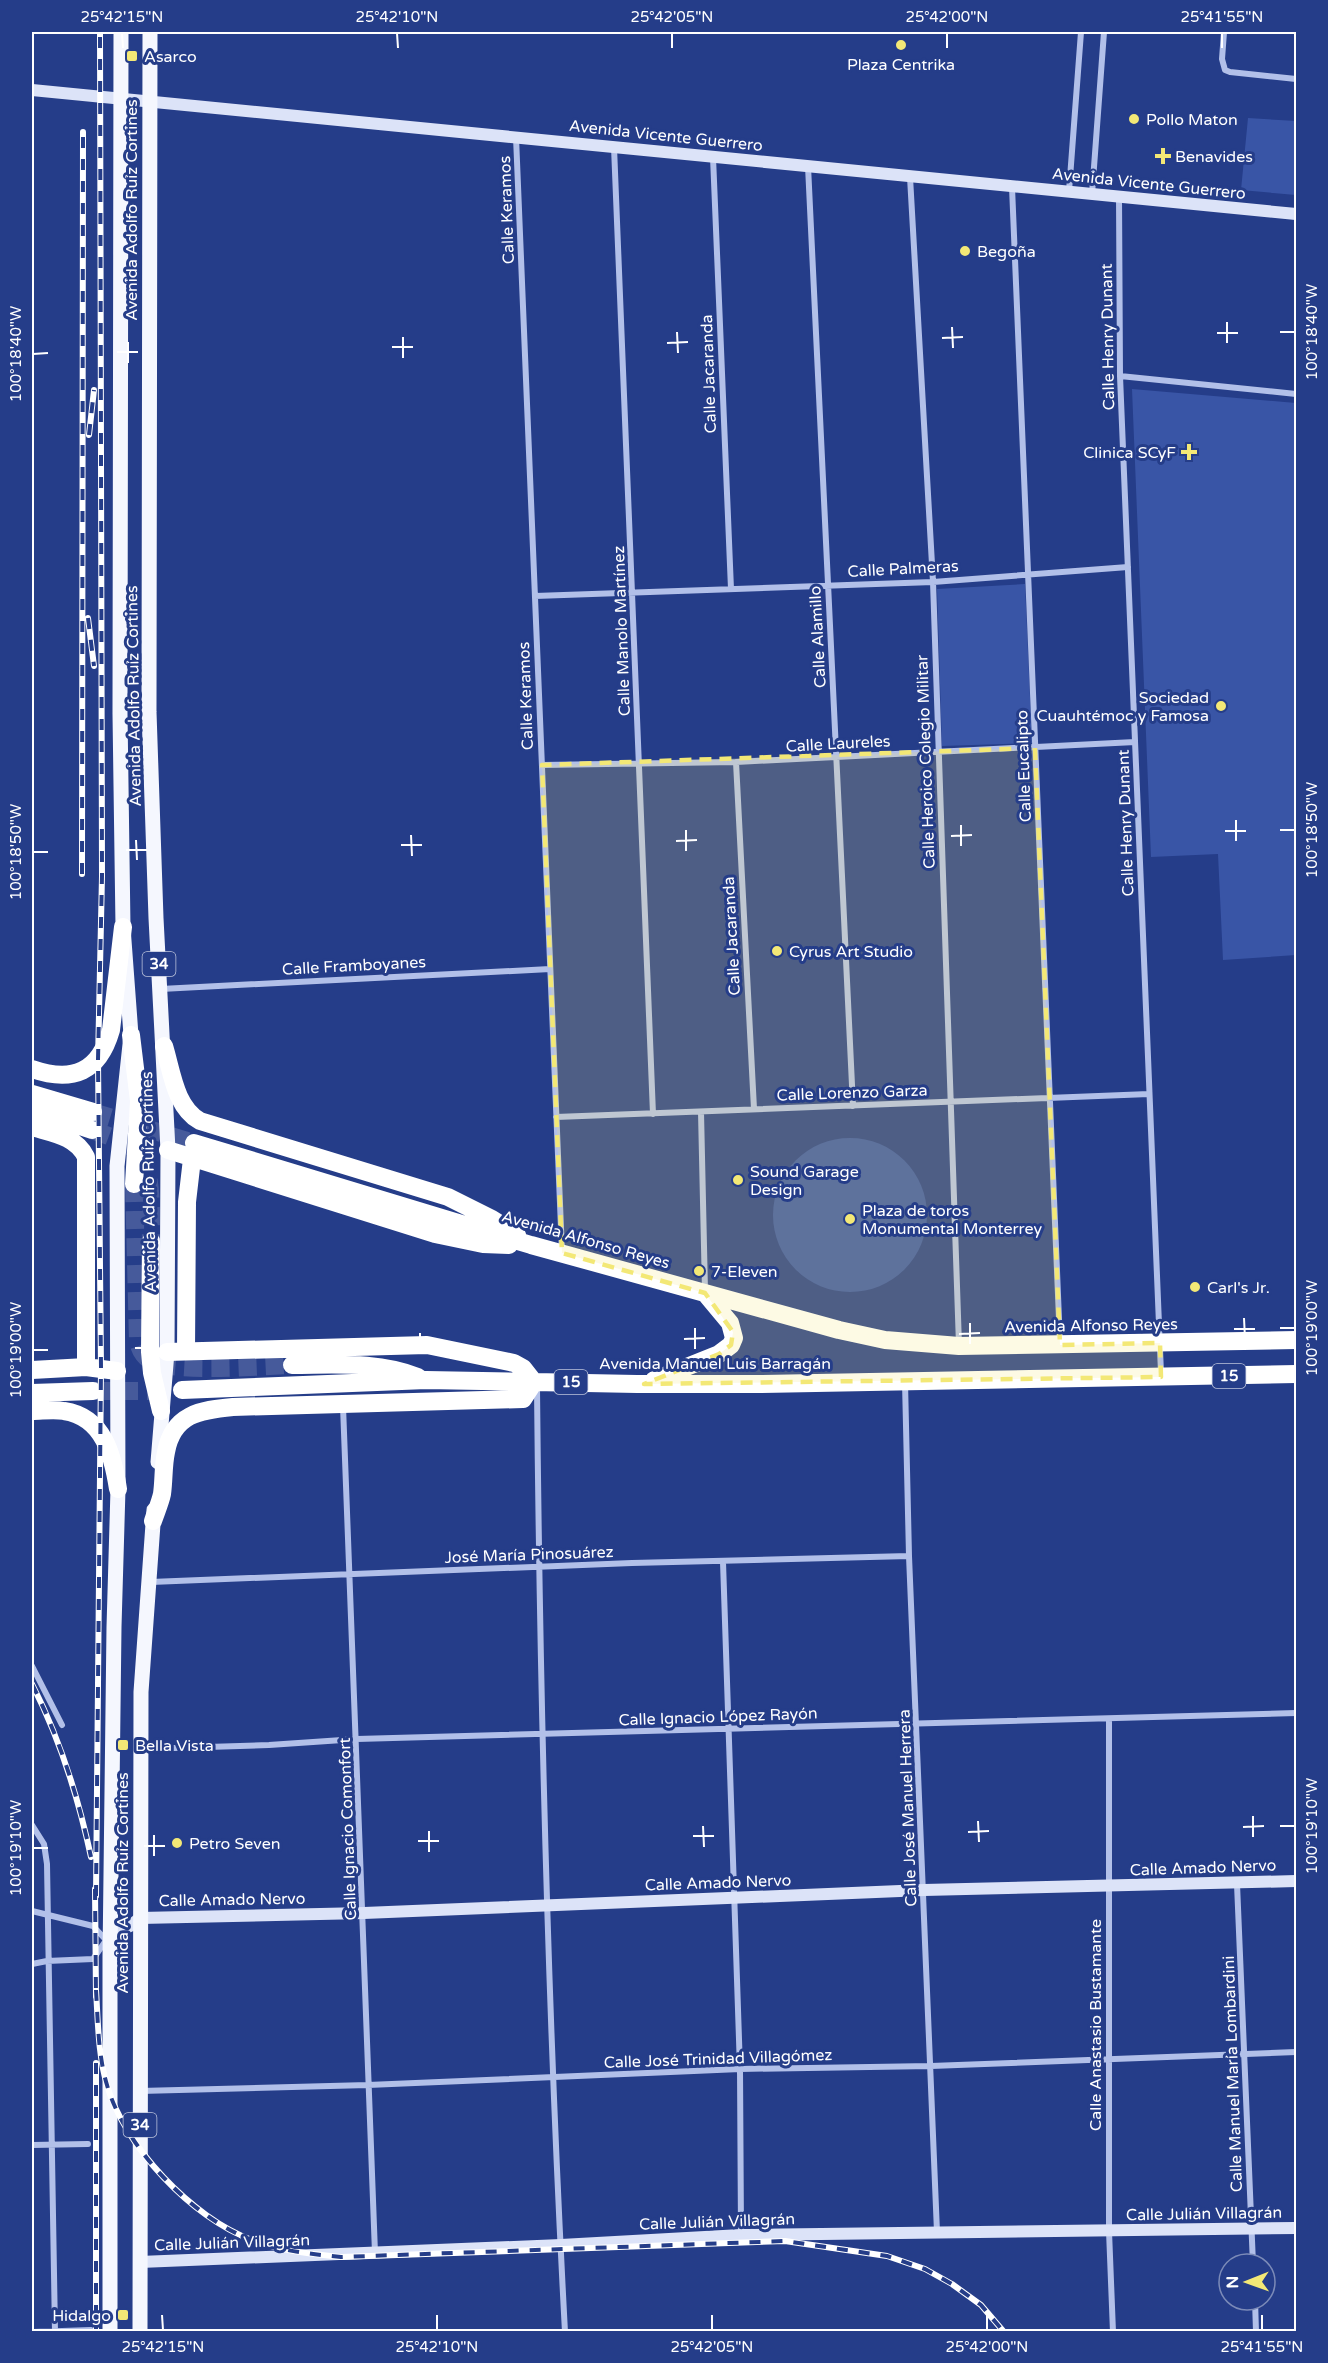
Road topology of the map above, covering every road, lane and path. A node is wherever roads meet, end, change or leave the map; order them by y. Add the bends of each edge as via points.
1 (121, 32) edge
2 (150, 32) edge
3 (1081, 32) edge
4 (1104, 32) edge
5 (1224, 32) edge
6 (1296, 79) edge
7 (32, 90) edge
8 (121, 99) junction
9 (149, 101) junction
10 (516, 137) junction
11 (614, 147) junction
12 (713, 157) junction
13 (808, 166) junction
14 (910, 177) junction
15 (1012, 187) junction
16 (1069, 191) junction
17 (1092, 194) junction
18 (1119, 196) junction
19 (1296, 214) edge
20 (1120, 376) junction
21 (1296, 394) edge
22 (1128, 567) junction
23 (1028, 575) junction
24 (933, 582) junction
25 (827, 585) junction
26 (731, 589) junction
27 (634, 594) junction
28 (535, 596) junction
29 (1135, 742) junction
30 (1035, 748) junction
31 (938, 752) junction
32 (837, 756) junction
33 (736, 762) junction
34 (640, 763) junction
35 (542, 765) junction
36 (123, 927) junction
37 (550, 969) junction
38 (160, 989) junction
39 (131, 1035) junction
40 (164, 1046) junction
41 (32, 1069) edge
42 (32, 1094) edge
43 (1149, 1094) junction
44 (1050, 1098) junction
45 (952, 1101) junction
46 (853, 1106) junction
47 (754, 1109) junction
48 (32, 1110) edge
49 (701, 1112) junction
50 (653, 1114) junction
51 (556, 1117) junction
52 (32, 1126) edge
53 (168, 1150) junction
54 (193, 1151) junction
55 (134, 1184) tunnel mouth
56 (151, 1241) tunnel mouth
57 (531, 1245) junction
58 (562, 1253) junction
59 (705, 1293) junction
60 (1296, 1340) edge
61 (1160, 1343) junction
62 (1060, 1345) junction
63 (959, 1346) junction
64 (186, 1351) junction
65 (166, 1352) junction
66 (292, 1365) tunnel mouth
67 (86, 1368) junction
68 (32, 1370) edge
69 (117, 1371) junction
70 (1296, 1374) edge
71 (1161, 1377) junction
72 (426, 1380) junction
73 (536, 1382) junction
74 (905, 1382) junction
75 (644, 1384) junction
76 (182, 1390) tunnel mouth
77 (93, 1391) tunnel mouth
78 (32, 1393) edge
79 (343, 1405) junction
80 (32, 1411) edge
81 (161, 1411) junction
82 (118, 1489) junction
83 (153, 1521) junction
84 (909, 1556) junction
85 (723, 1562) junction
86 (539, 1567) junction
87 (348, 1574) junction
88 (150, 1582) junction
89 (32, 1666) edge
90 (40, 1681) junction
91 (32, 1682) edge
92 (1296, 1713) edge
93 (1110, 1719) junction
94 (917, 1724) junction
95 (62, 1725) dead end
96 (727, 1730) junction
97 (543, 1736) junction
98 (357, 1739) junction
99 (141, 1749) junction
100 (32, 1825) edge
101 (1296, 1881) edge
102 (1238, 1884) junction
103 (1108, 1887) junction
104 (924, 1890) junction
105 (735, 1898) junction
106 (548, 1906) junction
107 (32, 1911) edge
108 (364, 1913) junction
109 (46, 1915) junction
110 (140, 1918) junction
111 (108, 1938) junction
112 (47, 1961) junction
113 (32, 1964) edge
114 (1296, 2052) edge
115 (1244, 2054) junction
116 (1110, 2059) junction
117 (931, 2066) junction
118 (740, 2069) junction
119 (555, 2078) junction
120 (368, 2085) junction
121 (140, 2091) junction
122 (88, 2144) dead end
123 (32, 2145) edge
124 (50, 2145) junction
125 (1252, 2228) junction
126 (1296, 2228) edge
127 (1109, 2231) junction
128 (937, 2233) junction
129 (741, 2235) junction
130 (561, 2245) junction
131 (1253, 2252) edge
132 (375, 2253) junction
133 (140, 2262) junction
134 (1255, 2312) edge
135 (91, 2330) edge
136 (33, 2331) edge
137 (55, 2331) edge
138 (110, 2331) edge
139 (140, 2331) edge
140 (565, 2331) edge
141 (1113, 2331) edge
142 (1256, 2331) edge

1 - 8 main road, Avenida Adolfo Ruíz Cortines / 34
2 - 9 main road, Avenida Adolfo Ruíz Cortines / 34
3 - 16 street
4 - 17 street
5 - 6 street via 1225,70
7 - 8 street, Avenida Vicente Guerrero
8 - 9 street, Avenida Vicente Guerrero
8 - 36 main road, Avenida Adolfo Ruíz Cortines / 34
9 - 10 street, Avenida Vicente Guerrero
9 - 38 main road, Avenida Adolfo Ruíz Cortines / 34 via 149,712
10 - 11 street, Avenida Vicente Guerrero
10 - 28 street, Calle Keramos
11 - 12 street, Avenida Vicente Guerrero
11 - 27 street, Calle Manolo Martínez
12 - 13 street, Avenida Vicente Guerrero
12 - 26 street, Calle Jacaranda
13 - 14 street, Avenida Vicente Guerrero
13 - 25 street, Calle Alamillo
14 - 15 street, Avenida Vicente Guerrero
14 - 24 street, Calle Heroico Colegio Militar
15 - 16 street, Avenida Vicente Guerrero
15 - 23 street, Calle Eucalipto
16 - 17 street, Avenida Vicente Guerrero
17 - 18 street, Avenida Vicente Guerrero
18 - 19 street, Avenida Vicente Guerrero
18 - 20 street, Calle Henry Dunant
20 - 21 street
20 - 22 street, Calle Henry Dunant
22 - 23 street, Calle Palmeras
22 - 29 street, Calle Henry Dunant
23 - 24 street, Calle Palmeras
23 - 30 street, Calle Eucalipto
24 - 25 street, Calle Palmeras
24 - 31 street, Calle Heroico Colegio Militar
25 - 26 street, Calle Palmeras
25 - 32 street, Calle Alamillo
26 - 27 street, Calle Palmeras
27 - 28 street, Calle Palmeras
27 - 34 street, Calle Manolo Martínez
28 - 35 street, Calle Keramos
29 - 30 street, Calle Laureles
29 - 43 street, Calle Henry Dunant
30 - 31 street, Calle Laureles
30 - 44 street, Calle Eucalipto
31 - 32 street, Calle Laureles
31 - 45 street, Calle Heroico Colegio Militar
32 - 33 street, Calle Laureles
32 - 46 street, Calle Alamillo
33 - 34 street, Calle Laureles
33 - 47 street, Calle Jacaranda
34 - 35 street, Calle Laureles
34 - 50 street, Calle Manolo Martínez
35 - 37 street, Calle Keramos
36 - 39 main road, Avenida Adolfo Ruíz Cortines / 34
36 - 41 highway via 111,1030 101,1056 88,1069 76,1073 51,1074
37 - 38 street, Calle Framboyanes
37 - 51 street, Calle Keramos
38 - 40 main road, Avenida Adolfo Ruíz Cortines / 34
39 - 55 highway via 139,1101
39 - 69 main road, Avenida Adolfo Ruíz Cortines / 34 via 117,1166
40 - 53 main road, Avenida Adolfo Ruíz Cortines / 34
40 - 57 highway via 181,1103 200,1121 448,1197
42 - 48 highway via 92,1121
43 - 44 street, Calle Lorenzo Garza
43 - 61 street, Calle Henry Dunant
44 - 45 street, Calle Lorenzo Garza
44 - 62 street, Calle Eucalipto
45 - 46 street, Calle Lorenzo Garza
45 - 63 street, Calle Heroico Colegio Militar
46 - 47 street, Calle Lorenzo Garza
47 - 49 street, Calle Lorenzo Garza
49 - 50 street, Calle Lorenzo Garza
49 - 59 street
50 - 51 street, Calle Lorenzo Garza
51 - 58 street, Calle Keramos
52 - 67 highway via 70,1140 86,1157
53 - 54 highway
53 - 65 main road, Avenida Adolfo Ruíz Cortines / 34
54 - 57 highway via 435,1234 483,1244
54 - 64 highway via 187,1202
56 - 81 highway via 150,1352
57 - 58 highway, Avenida Alfonso Reyes / 15
58 - 59 highway, Avenida Alfonso Reyes / 15
59 - 63 highway, Avenida Alfonso Reyes / 15 via 885,1340
59 - 75 highway via 730,1323 734,1338 731,1345 719,1354
60 - 61 highway, Avenida Alfonso Reyes / 15
61 - 62 highway, Avenida Alfonso Reyes / 15
61 - 71 street, Calle Henry Dunant
62 - 63 highway, Avenida Alfonso Reyes / 15
64 - 65 highway
64 - 73 highway via 428,1345 514,1363
65 - 81 main road, Avenida Adolfo Ruíz Cortines / 34
66 - 72 highway via 377,1366
67 - 68 highway
67 - 69 highway
69 - 82 main road, Avenida Adolfo Ruíz Cortines / 34
70 - 71 highway, 15
71 - 74 highway, Avenida Manuel Luis Barragán / 15
72 - 73 highway, Avenida Manuel Luis Barragán / 15
72 - 76 highway, Avenida Manuel Luis Barragán / 15
73 - 75 highway, Avenida Manuel Luis Barragán / 15
73 - 79 highway via 523,1399
73 - 86 street
74 - 75 highway, Avenida Manuel Luis Barragán / 15
74 - 84 street, Calle José Manuel Herrera
77 - 78 highway
79 - 83 highway via 213,1409 182,1420 166,1452 162,1495
79 - 87 street, Calle Ignacio Comonfort
80 - 82 highway via 72,1413 95,1426 112,1454
81 - 83 main road, Avenida Adolfo Ruíz Cortines / 34
82 - 111 main road, Avenida Adolfo Ruíz Cortines / 34
83 - 88 main road, Avenida Adolfo Ruíz Cortines / 34
84 - 85 street, José María Pinosuárez
84 - 94 street, Calle José Manuel Herrera
85 - 86 street, José María Pinosuárez
85 - 96 street
86 - 87 street, José María Pinosuárez
86 - 97 street
87 - 88 street, José María Pinosuárez
87 - 98 street, Calle Ignacio Comonfort
88 - 99 main road, Avenida Adolfo Ruíz Cortines / 34 via 141,1692
89 - 90 street
90 - 91 street
90 - 95 street
92 - 93 street, Calle Ignacio López Rayón
93 - 94 street, Calle Ignacio López Rayón
93 - 103 street, Calle Anastasio Bustamante
94 - 96 street, Calle Ignacio López Rayón
94 - 104 street, Calle José Manuel Herrera
96 - 97 street, Calle Ignacio López Rayón
96 - 105 street
97 - 98 street, Calle Ignacio López Rayón
97 - 106 street
98 - 99 street, Calle Ignacio López Rayón
98 - 108 street, Calle Ignacio Comonfort
99 - 110 main road, Avenida Adolfo Ruíz Cortines / 34
100 - 109 street via 46,1854
101 - 102 street, Calle Amado Nervo
102 - 103 street, Calle Amado Nervo
102 - 115 street, Calle Manuel María Lombardini
103 - 104 street, Calle Amado Nervo
103 - 116 street, Calle Anastasio Bustamante
104 - 105 street, Calle Amado Nervo
104 - 117 street, Calle José Manuel Herrera
105 - 106 street, Calle Amado Nervo
105 - 118 street
106 - 108 street, Calle Amado Nervo
106 - 119 street
107 - 109 street
108 - 110 street, Calle Amado Nervo
108 - 120 street, Calle Ignacio Comonfort
109 - 111 street via 93,1926
109 - 112 street
110 - 111 street
110 - 121 main road, Avenida Adolfo Ruíz Cortines / 34
111 - 112 street via 93,1959
111 - 138 main road, Avenida Adolfo Ruíz Cortines / 34
112 - 113 street
112 - 124 street
114 - 115 street, Calle José Trinidad Villagómez
115 - 116 street, Calle José Trinidad Villagómez
115 - 125 street, Calle Manuel María Lombardini
116 - 117 street, Calle José Trinidad Villagómez
116 - 127 street, Calle Anastasio Bustamante
117 - 118 street, Calle José Trinidad Villagómez
117 - 128 street, Calle José Manuel Herrera
118 - 119 street, Calle José Trinidad Villagómez
118 - 129 street
119 - 120 street, Calle José Trinidad Villagómez
119 - 130 street
120 - 121 street, Calle José Trinidad Villagómez
120 - 132 street, Calle Ignacio Comonfort
121 - 133 main road, Avenida Adolfo Ruíz Cortines / 34
122 - 124 street
123 - 124 street
124 - 137 street
125 - 126 street, Calle Julián Villagrán
125 - 127 street, Calle Julián Villagrán
125 - 131 street, Calle Manuel María Lombardini
127 - 128 street, Calle Julián Villagrán
127 - 141 street, Calle Anastasio Bustamante
128 - 129 street, Calle Julián Villagrán
129 - 130 street, Calle Julián Villagrán
130 - 132 street, Calle Julián Villagrán
130 - 140 street
132 - 133 street, Calle Julián Villagrán
133 - 139 main road, Avenida Adolfo Ruíz Cortines / 34
134 - 142 street
135 - 137 street
136 - 137 street

